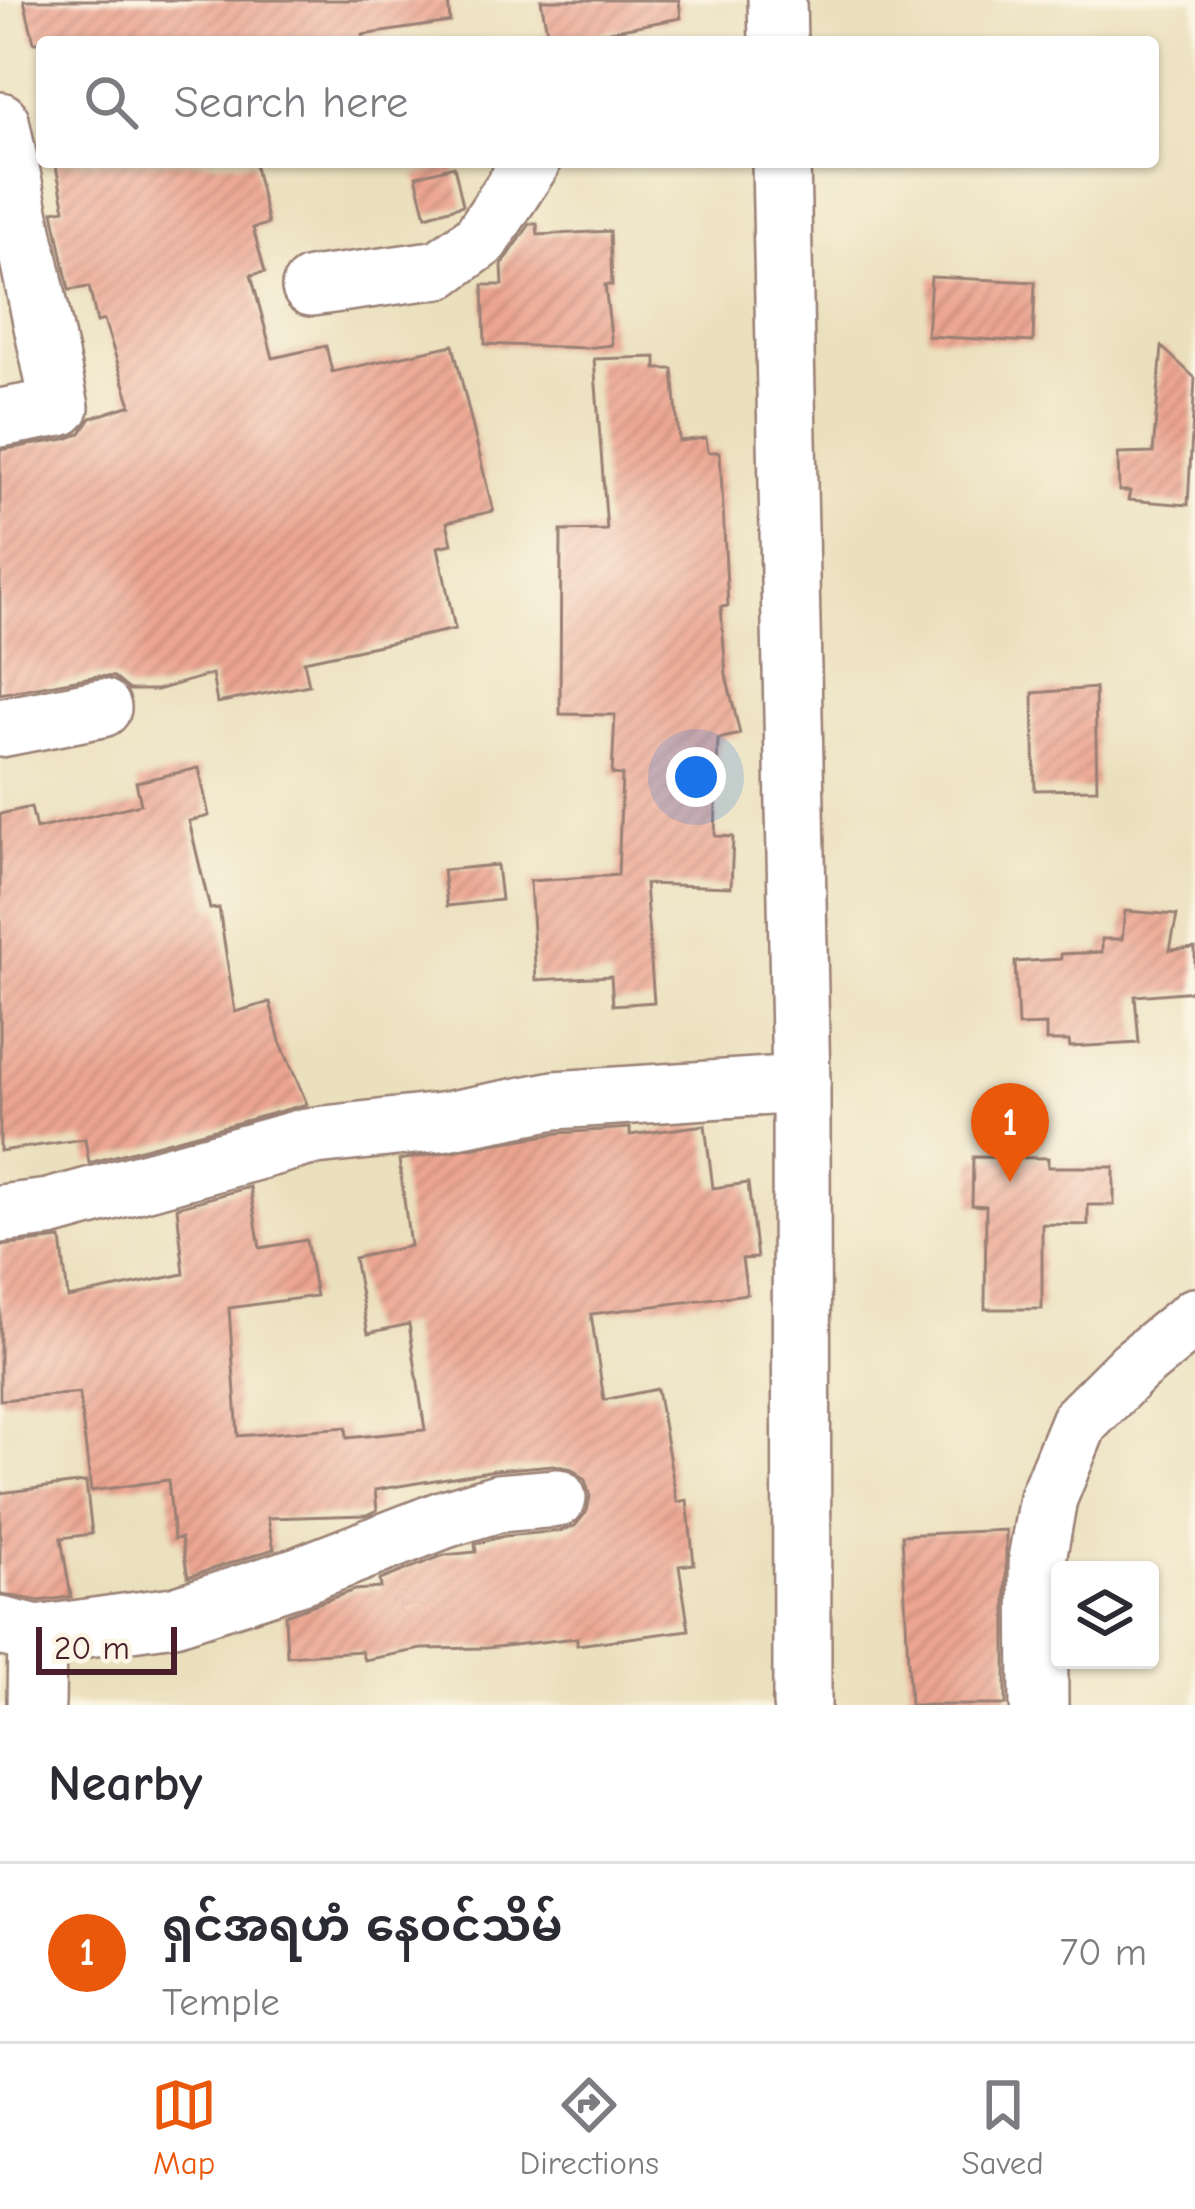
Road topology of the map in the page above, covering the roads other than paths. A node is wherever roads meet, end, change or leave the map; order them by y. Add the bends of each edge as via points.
1 (777, 0) edge
2 (778, 36) edge
3 (0, 121) edge
4 (527, 168) edge
5 (781, 168) edge
6 (311, 287) dead end
7 (0, 418) edge
8 (102, 708) dead end
9 (0, 728) edge
10 (801, 1084) junction
11 (0, 1214) edge
12 (1195, 1317) edge
13 (556, 1498) dead end
14 (19, 1630) edge
15 (36, 1705) edge
16 (802, 1705) edge
17 (1039, 1705) edge

1 - 2 street
3 - 7 street via 60,407
4 - 6 street via 481,240 440,269
5 - 10 street
8 - 9 street
10 - 11 street via 555,1100 307,1137 49,1208
10 - 16 street
12 - 17 street via 1079,1422 1048,1498 1037,1554
13 - 14 street via 498,1502 174,1616
14 - 15 street

